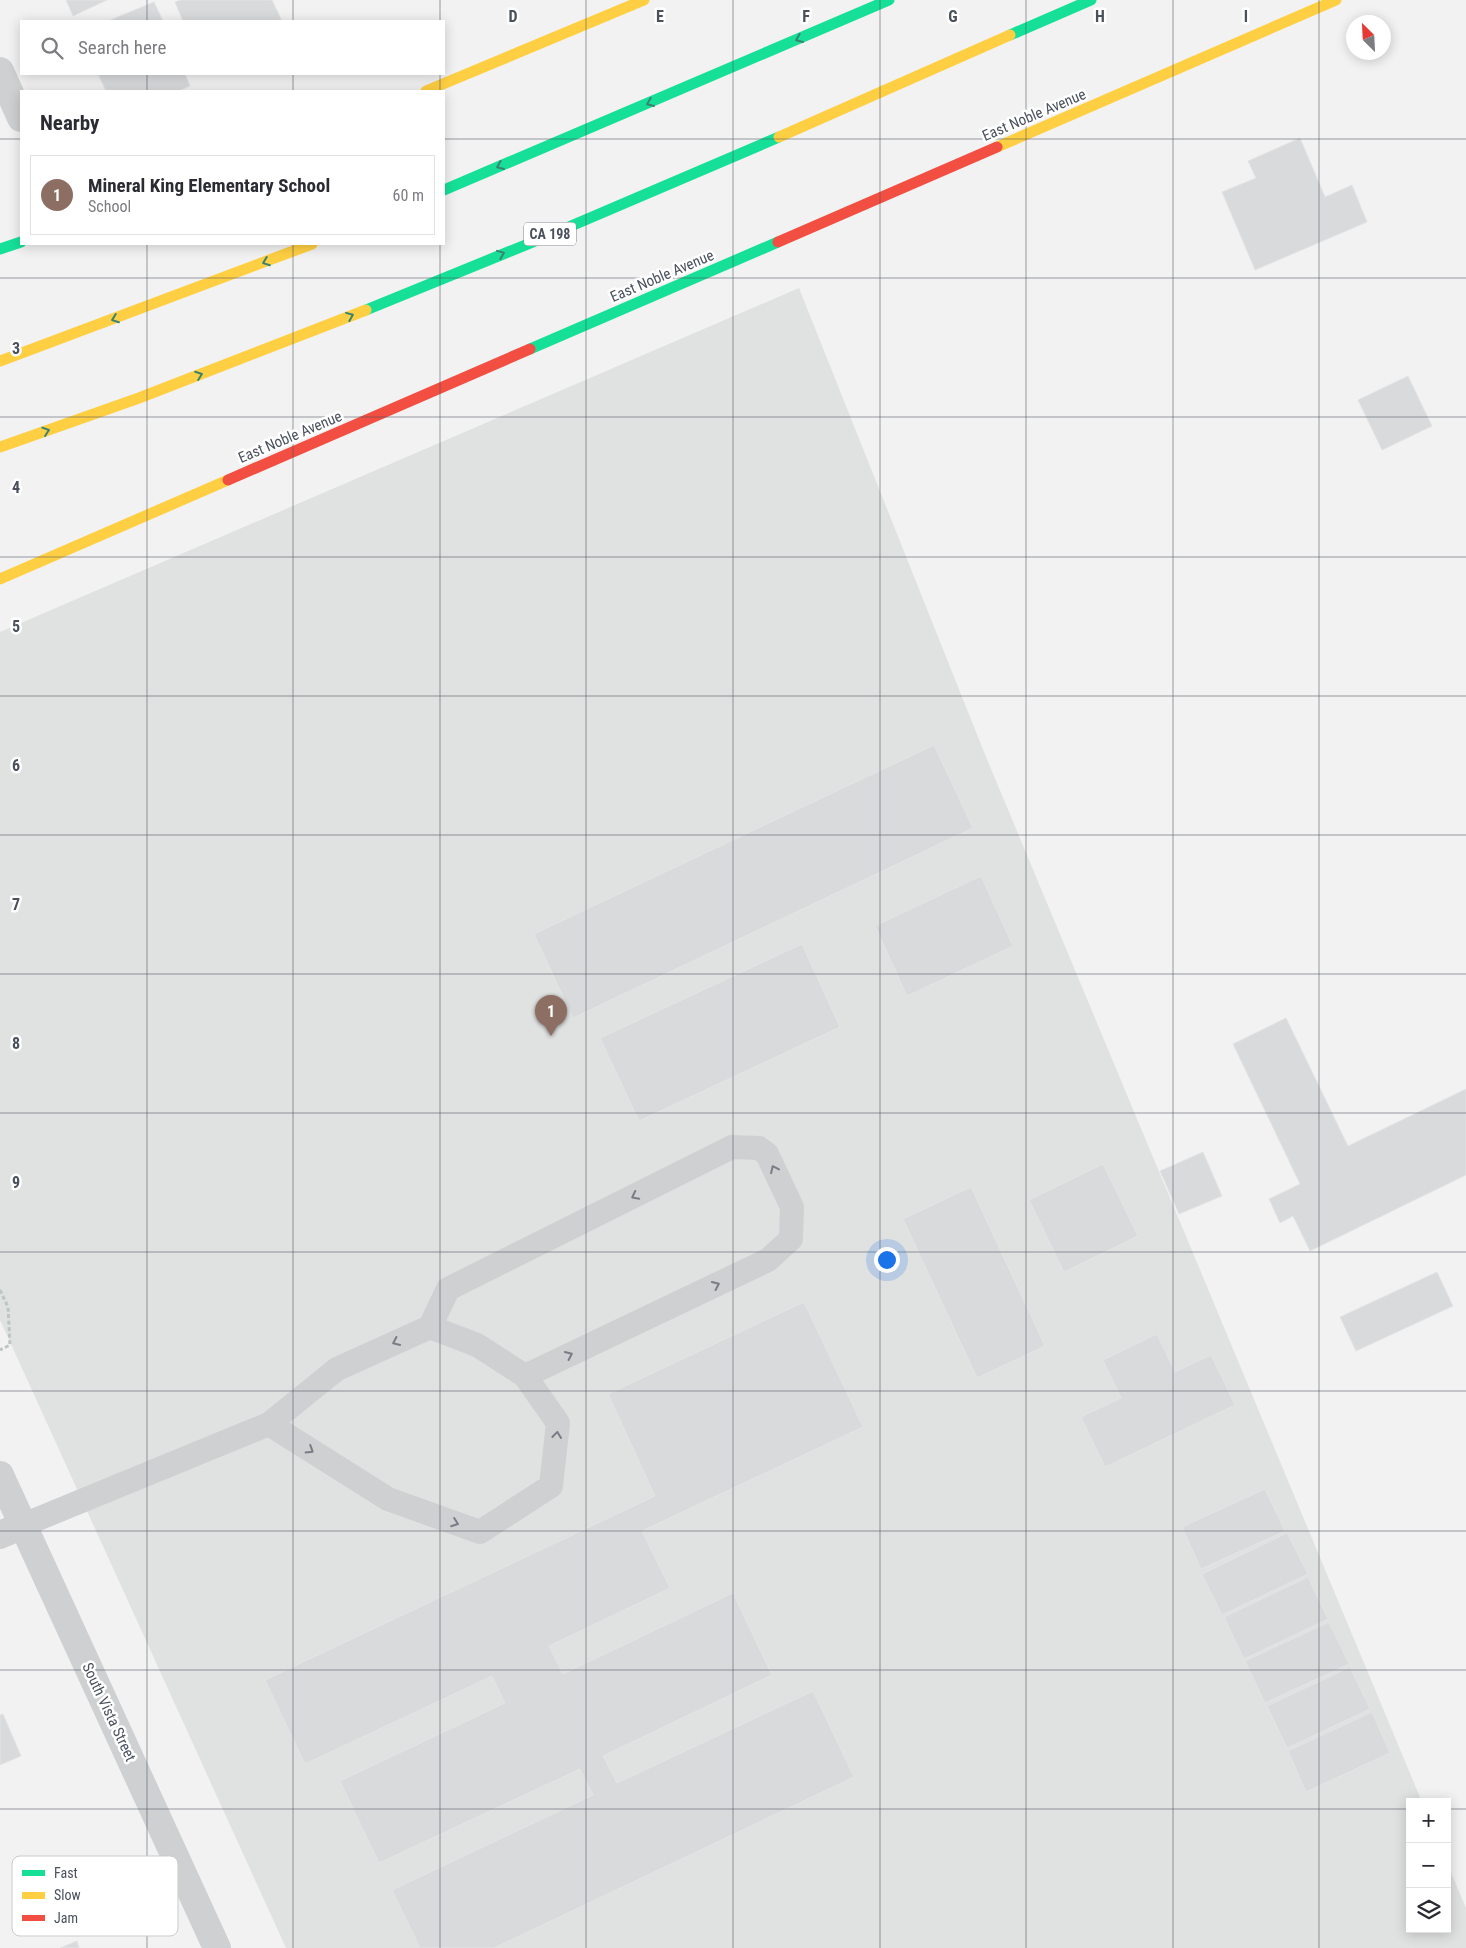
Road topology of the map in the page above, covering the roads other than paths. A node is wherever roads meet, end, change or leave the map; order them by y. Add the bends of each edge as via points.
1 (643, 0) edge
2 (889, 0) edge
3 (1091, 0) edge
4 (1336, 0) edge
5 (0, 71) edge
6 (428, 90) edge
7 (20, 116) edge
8 (445, 190) edge
9 (20, 242) edge
10 (309, 245) edge
11 (0, 249) edge
12 (0, 361) edge
13 (0, 446) edge
14 (0, 579) edge
15 (430, 1327) junction
16 (525, 1376) junction
17 (269, 1424) junction
18 (0, 1475) edge
19 (12, 1530) edge
20 (171, 1856) edge
21 (178, 1870) edge
22 (216, 1948) edge

1 - 6 main road
2 -> 8 main road
13 -> 3 main road, CA 198 via 226,364 554,233
4 - 14 main road, East Noble Avenue
5 - 7 street
9 - 11 main road
10 -> 12 main road
15 - 16 lane via 477,1345
16 -> 15 lane via 768,1260 791,1239 792,1207 767,1154 759,1148 732,1147 448,1289
15 -> 17 lane via 338,1370
17 -> 16 lane via 388,1499 480,1532 551,1486 558,1423
17 - 19 lane
18 - 19 street, South Vista Street
19 - 20 street, South Vista Street
21 - 22 street, South Vista Street

